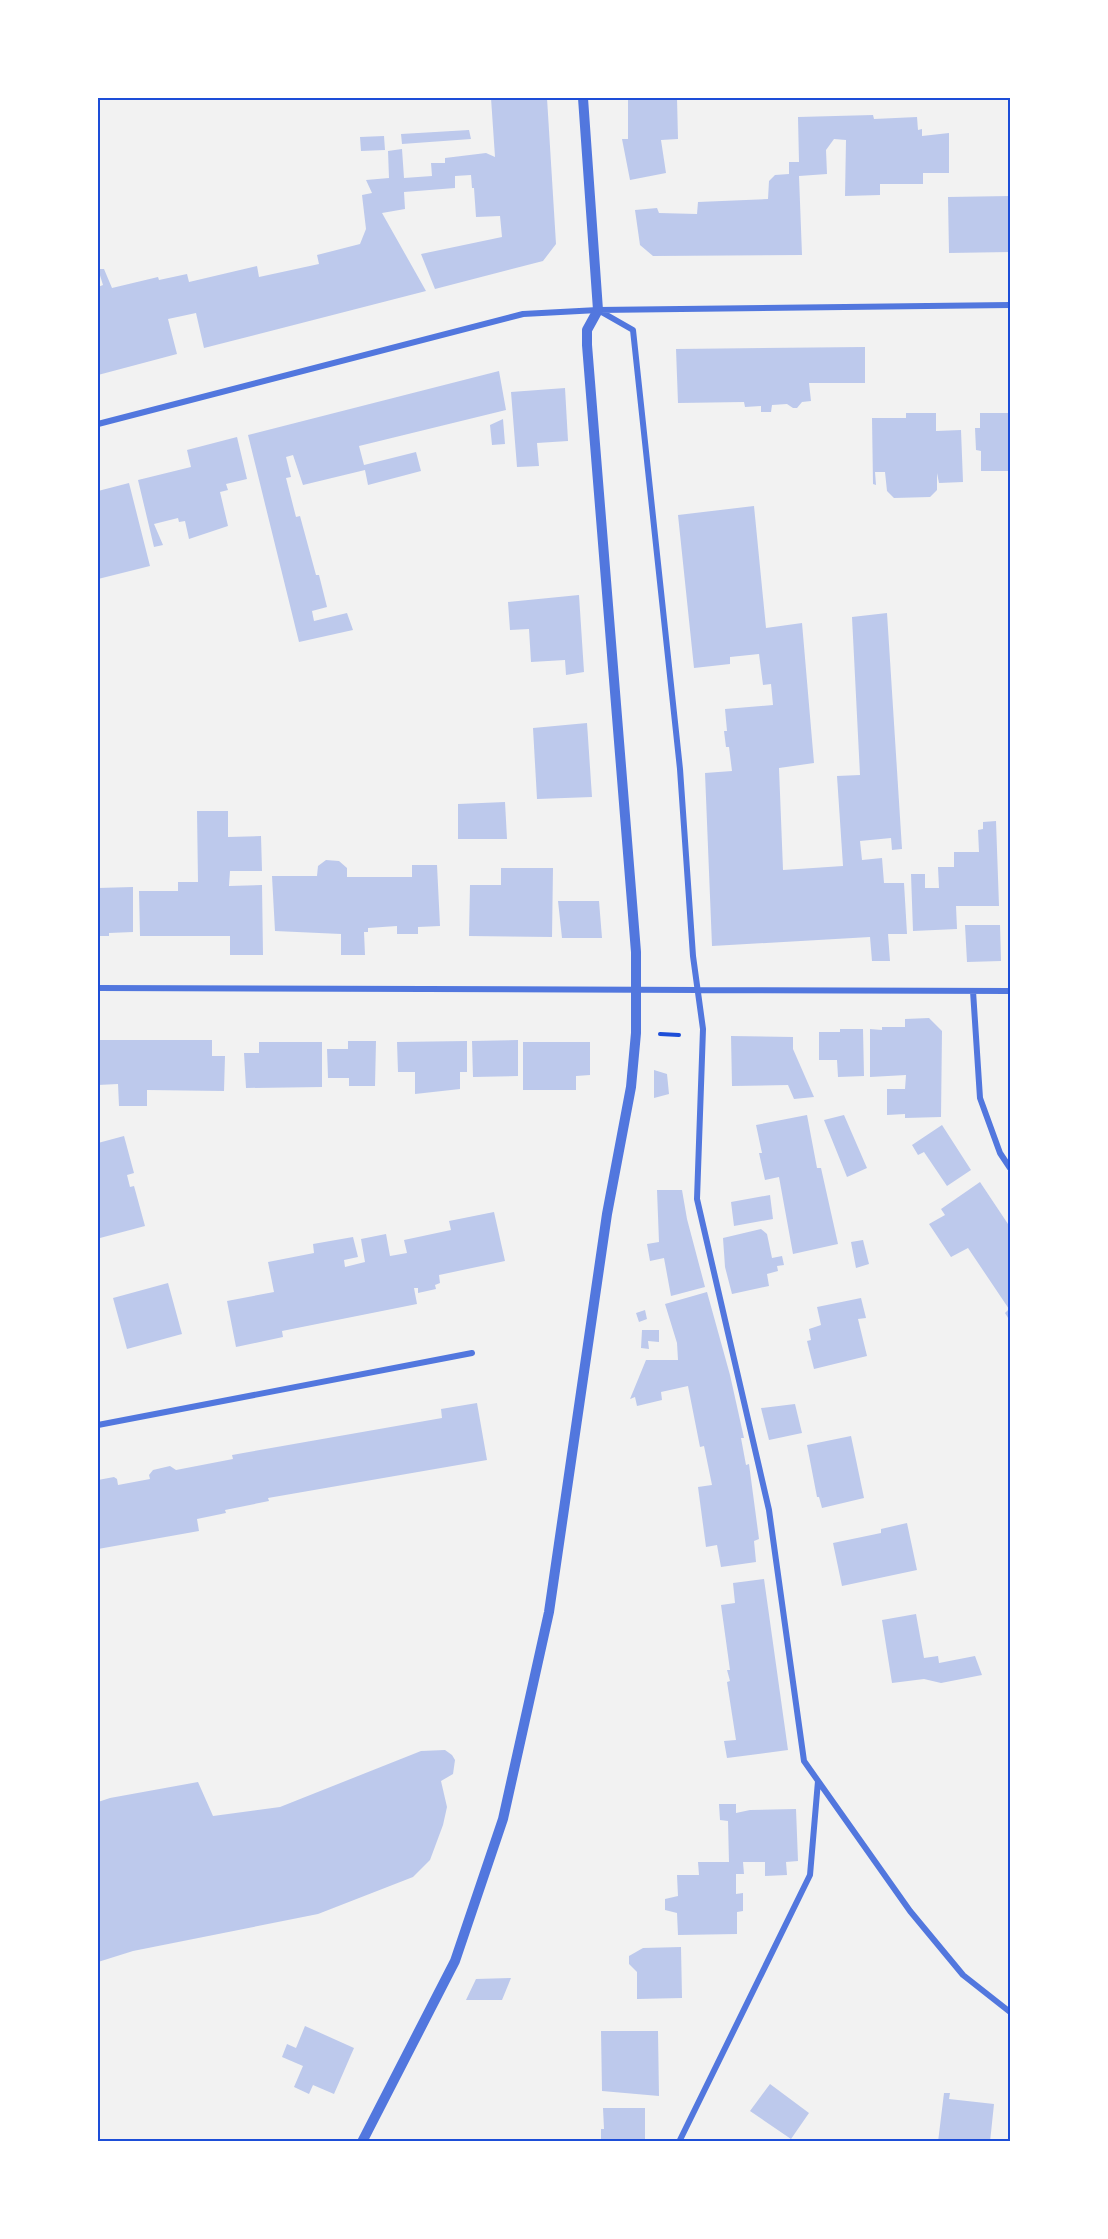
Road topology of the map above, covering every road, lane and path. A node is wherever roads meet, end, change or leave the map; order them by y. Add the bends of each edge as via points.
1 (583, 98) edge
2 (1011, 305) edge
3 (598, 310) junction
4 (98, 424) edge
5 (98, 988) edge
6 (697, 990) junction
7 (973, 991) junction
8 (1011, 991) edge
9 (1011, 1168) edge
10 (472, 1353) dead end
11 (98, 1425) edge
12 (818, 1781) junction
13 (1011, 2012) edge
14 (362, 2142) edge
15 (679, 2142) edge

1 - 3 street
2 - 3 street
3 - 4 street via 522,314
3 - 6 street via 633,330 680,769
3 - 14 street via 587,330 587,345 636,952 631,1087 607,1214 549,1612 503,1819 454,1962
5 - 6 street
6 - 7 street
6 - 12 street via 703,1029 697,1199 770,1510 804,1761
7 - 8 street
7 - 9 street via 980,1098 1000,1153
10 - 11 street
12 - 13 street via 910,1911 963,1974
12 - 15 street via 810,1875

